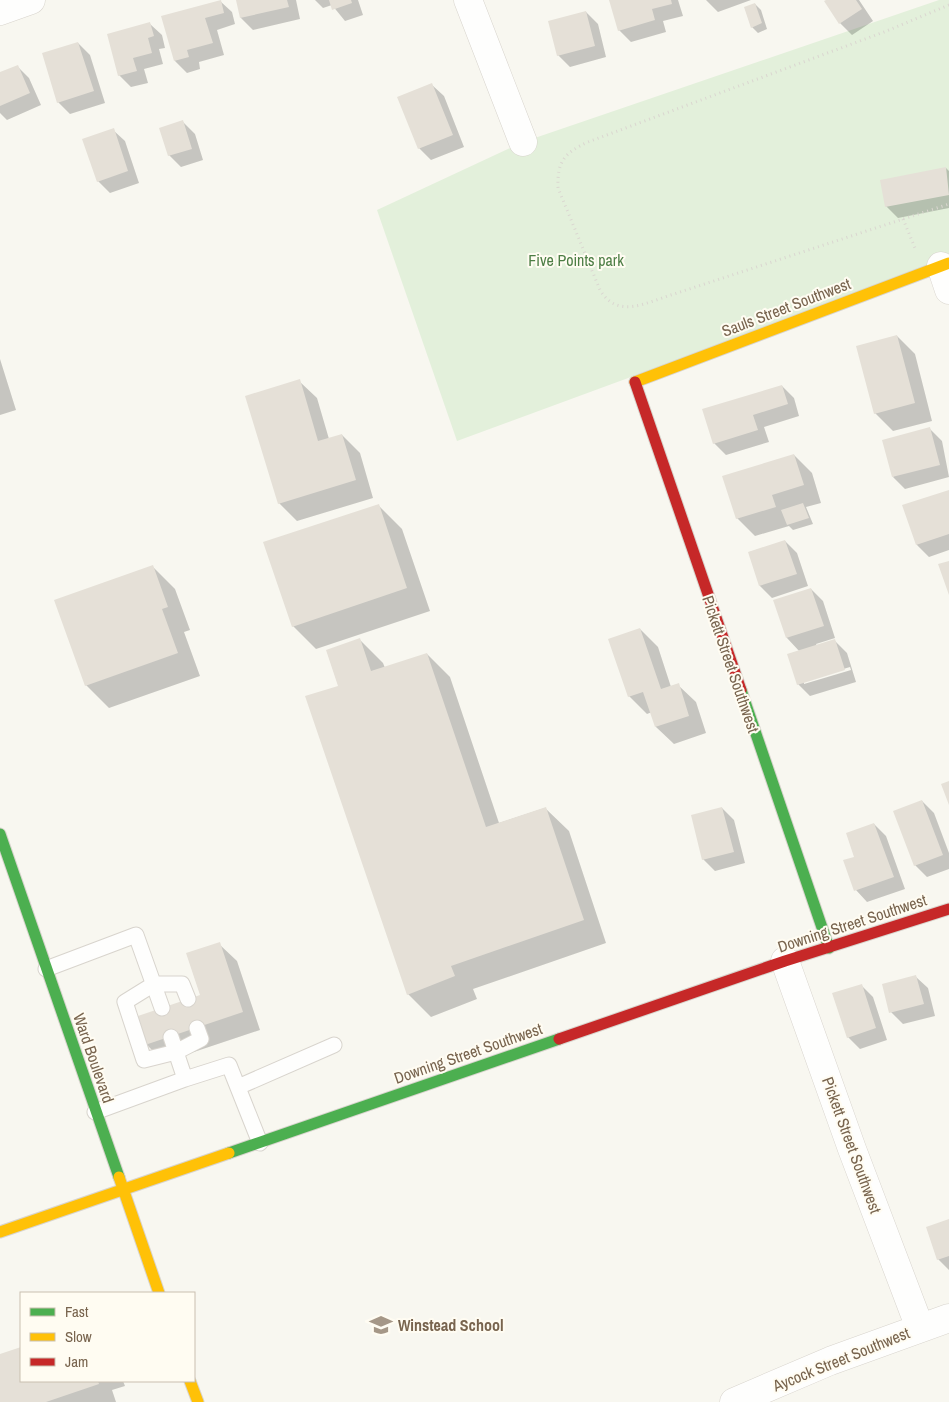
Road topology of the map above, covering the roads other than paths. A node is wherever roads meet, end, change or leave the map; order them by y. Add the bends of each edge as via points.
1 (31, 0) edge
2 (468, 0) edge
3 (0, 11) edge
4 (523, 142) dead end
5 (941, 273) edge
6 (635, 381) joint
7 (0, 834) edge
8 (949, 909) edge
9 (829, 948) junction
10 (785, 961) junction
11 (46, 968) junction
12 (154, 984) junction
13 (188, 999) dead end
14 (162, 1008) dead end
15 (197, 1028) dead end
16 (171, 1036) dead end
17 (334, 1045) dead end
18 (176, 1052) junction
19 (185, 1079) junction
20 (238, 1087) junction
21 (95, 1112) junction
22 (260, 1142) junction
23 (122, 1190) junction
24 (0, 1232) edge
25 (159, 1292) edge
26 (949, 1318) edge
27 (920, 1328) junction
28 (190, 1382) edge
29 (198, 1402) edge
30 (734, 1402) edge

1 - 3 street
2 - 4 street
5 - 6 street, Sauls Street Southwest
6 - 9 street, Pickett Street Southwest
7 - 11 street, Ward Boulevard
8 - 9 street, Downing Street Southwest
9 - 10 street, Downing Street Southwest
10 - 22 street, Downing Street Southwest
10 - 27 street, Pickett Street Southwest
11 - 12 lane via 136,935
11 - 21 street, Ward Boulevard
12 - 13 lane via 182,984
12 - 14 lane
12 - 18 lane via 126,1002 144,1060
15 - 18 lane via 201,1039
16 - 18 lane
17 - 20 lane
18 - 19 lane
19 - 20 lane via 229,1065
19 - 21 lane
20 - 22 lane
21 - 23 street, Ward Boulevard
22 - 23 street, Downing Street Southwest
23 - 24 street, Downing Street Southwest
23 - 25 street, Ward Boulevard
26 - 27 street, Aycock Street Southwest
27 - 30 street, Aycock Street Southwest via 830,1361
28 - 29 street

